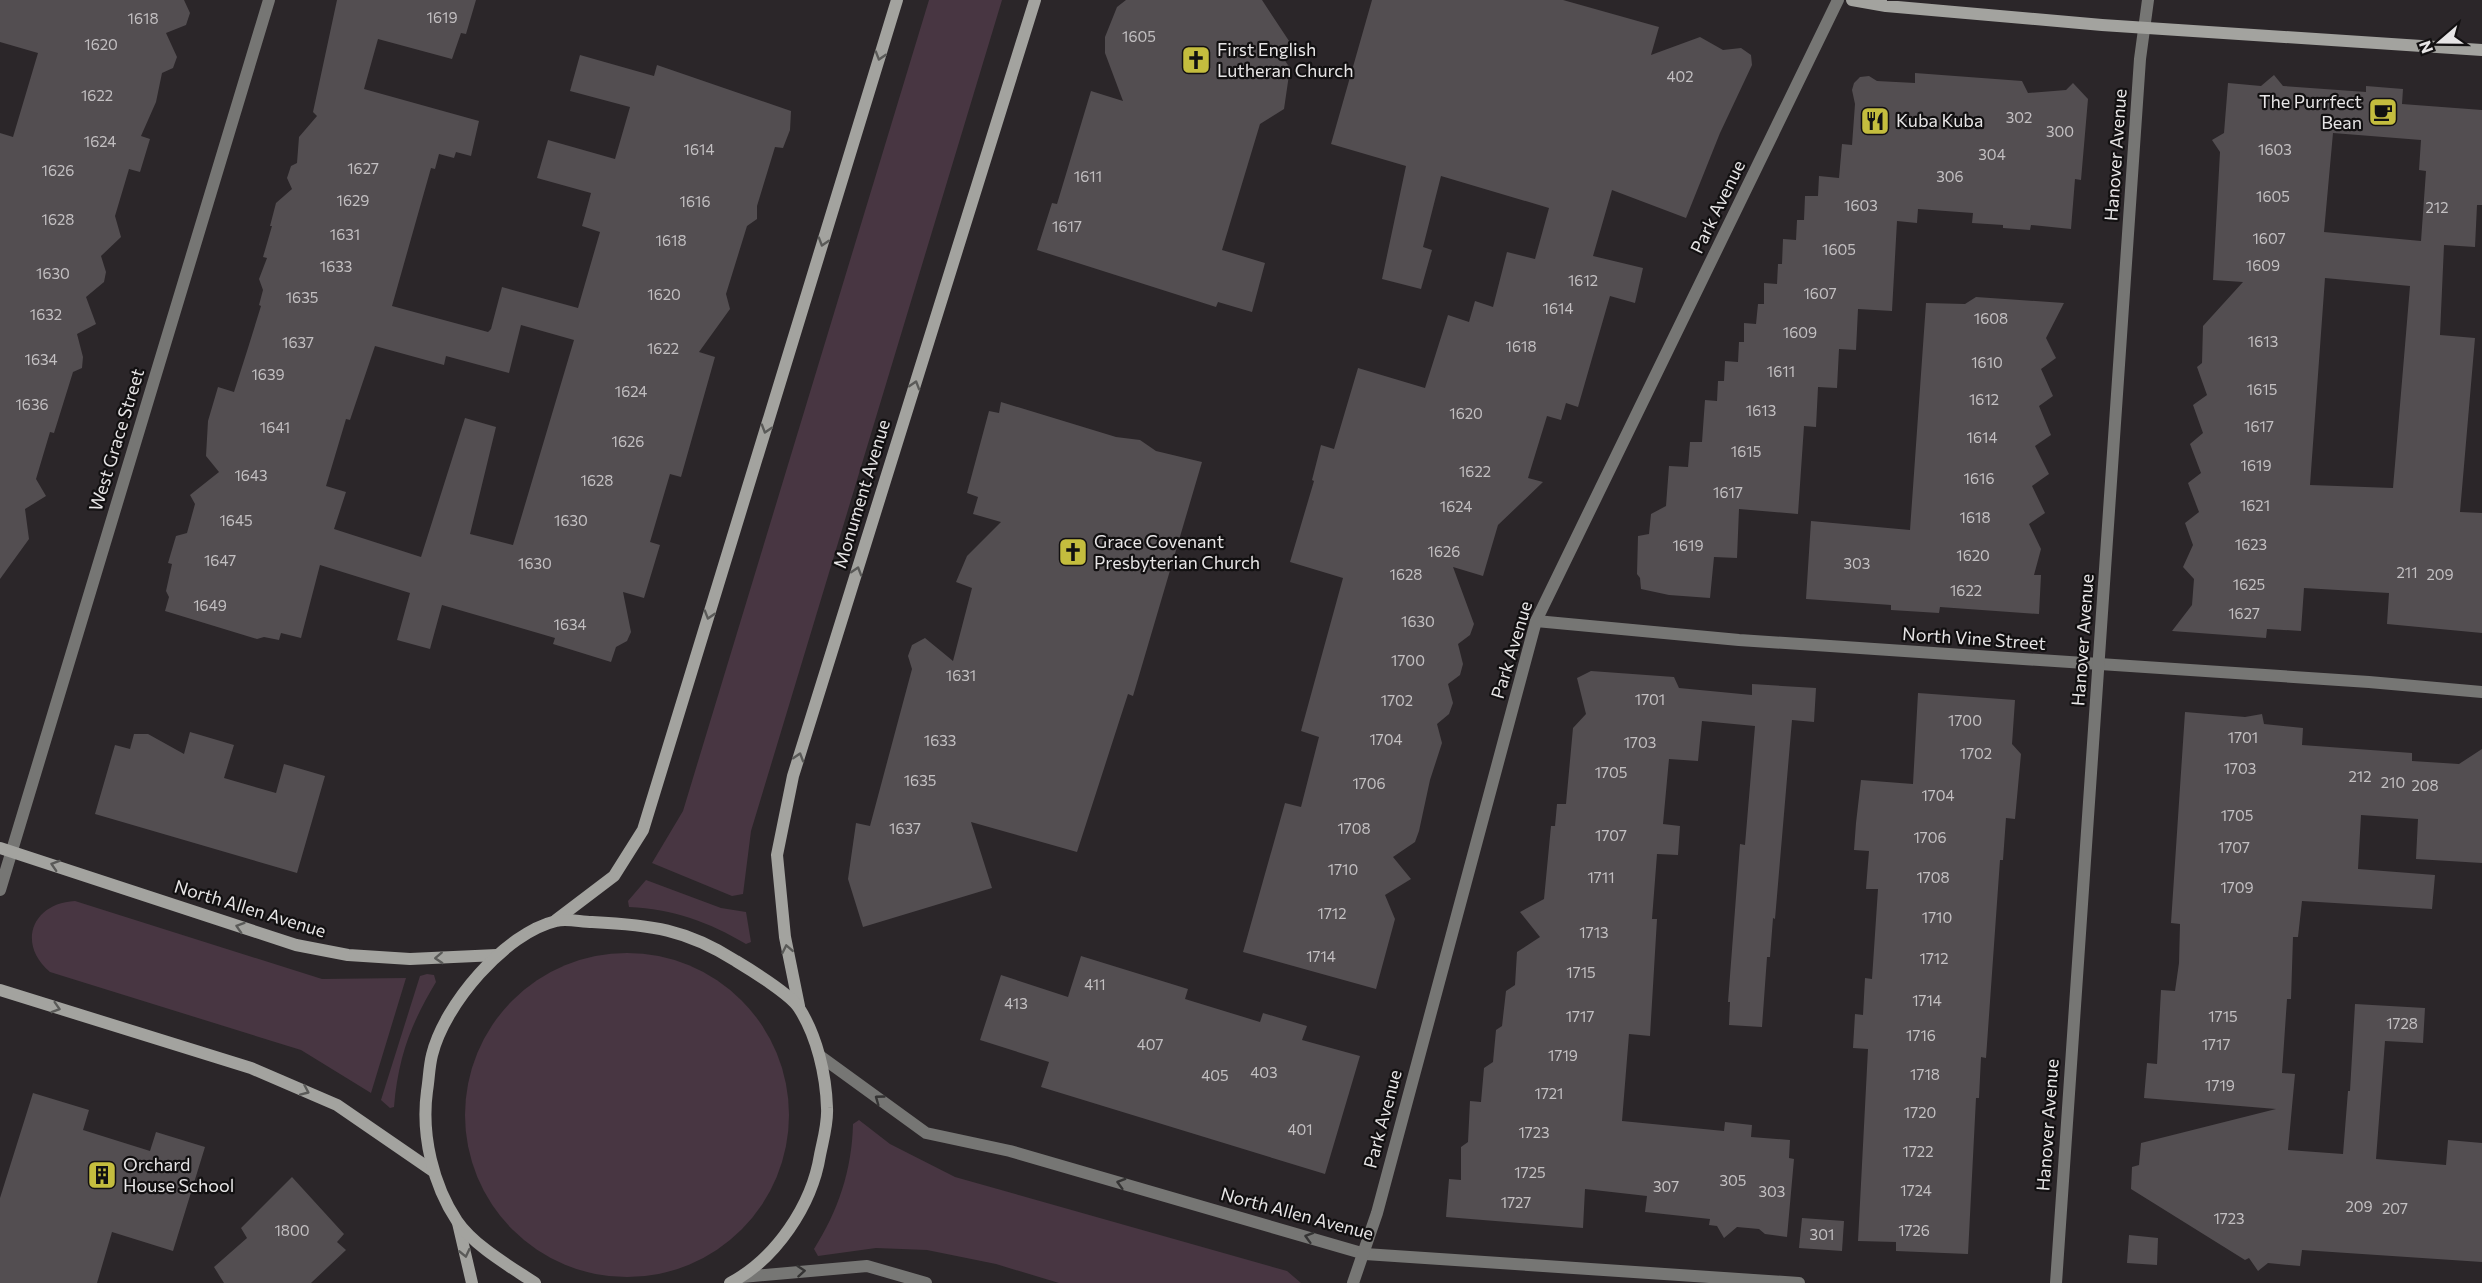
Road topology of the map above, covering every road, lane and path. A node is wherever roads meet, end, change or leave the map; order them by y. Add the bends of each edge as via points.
1 (268, 0) edge
2 (897, 0) edge
3 (1035, 0) edge
4 (1838, 0) edge
5 (1852, 0) edge
6 (2148, 0) edge
7 (2144, 28) junction
8 (2482, 50) edge
9 (1536, 621) junction
10 (2099, 666) junction
11 (2482, 692) edge
12 (6, 850) edge
13 (0, 890) edge
14 (556, 920) junction
15 (497, 955) junction
16 (0, 990) edge
17 (799, 1006) junction
18 (820, 1056) junction
19 (433, 1171) junction
20 (458, 1223) junction
21 (1365, 1254) junction
22 (742, 1276) junction
23 (472, 1283) edge
24 (535, 1283) edge
25 (730, 1283) edge
26 (926, 1283) edge
27 (1353, 1283) edge
28 (1799, 1283) edge
29 (2056, 1283) edge

1 - 12 street, West Grace Street
2 -> 14 street via 643,830 614,876
17 -> 3 street, Monument Avenue via 785,937 777,855 793,776
4 - 9 street, Park Avenue
5 - 7 street
6 - 7 street, Hanover Avenue
7 - 8 street
7 - 10 street, Hanover Avenue
9 - 10 street, North Vine Street
9 - 21 street, Park Avenue
10 - 11 street, North Vine Street
10 - 29 street, Hanover Avenue
12 - 13 street, West Grace Street
15 -> 12 street, North Allen Avenue via 410,959 348,955 296,945
14 - 15 street
14 - 17 street via 673,930 716,948
15 - 19 street via 458,999 432,1053 424,1112
16 -> 19 street via 251,1068 337,1105
17 - 18 street, Monument Avenue
21 -> 18 street, North Allen Avenue via 1010,1151 926,1133
18 - 22 street, Monument Avenue via 828,1110 816,1178 783,1239
19 - 20 street
20 -> 23 street
20 - 24 street via 496,1258
21 - 27 street, Park Avenue
21 - 28 street, North Allen Avenue
22 - 25 street, Monument Avenue
22 -> 26 street via 867,1266

